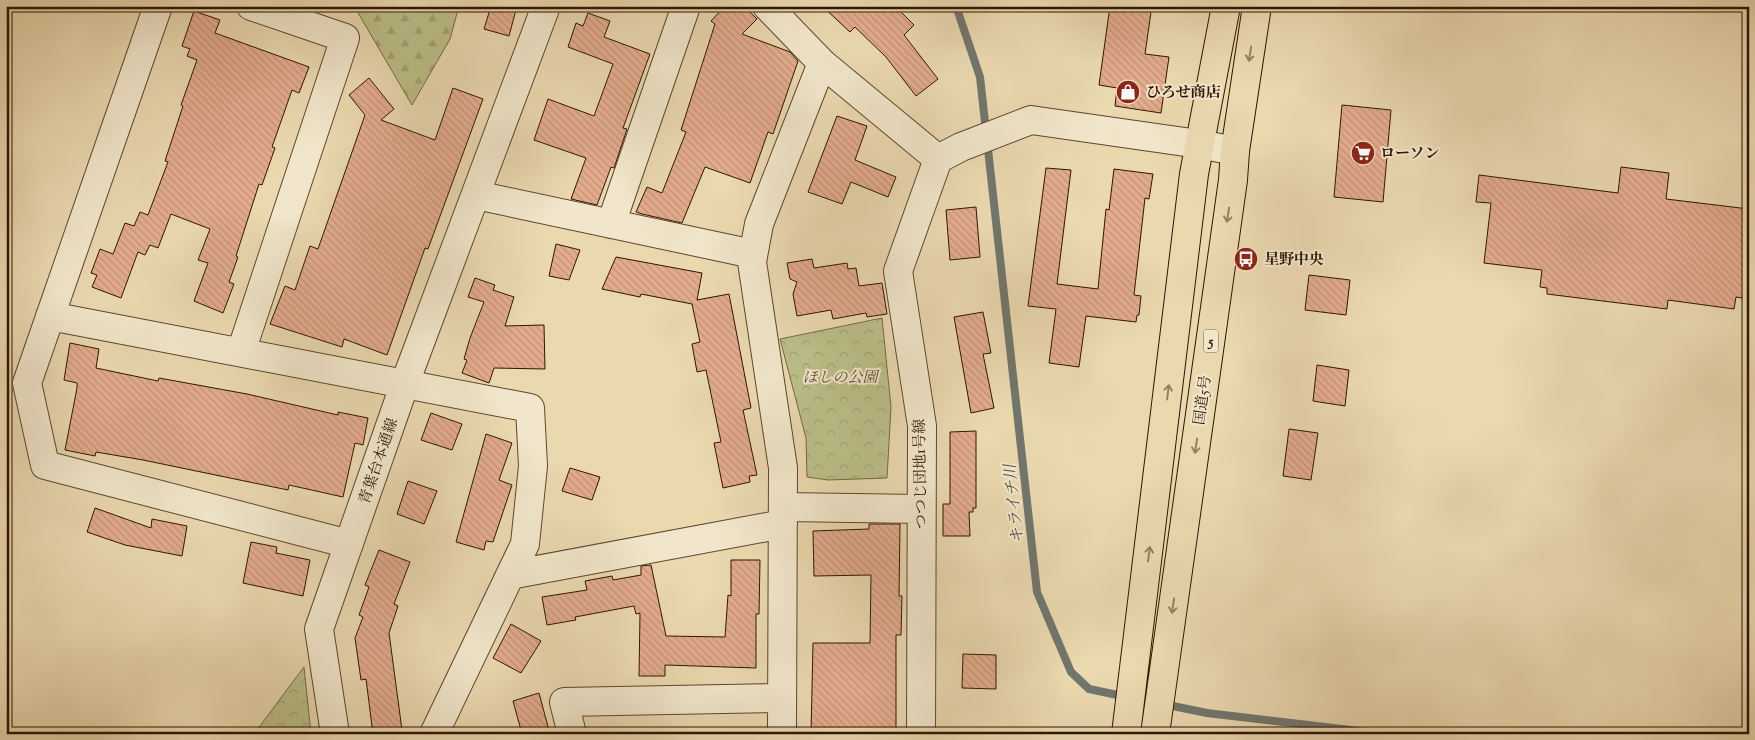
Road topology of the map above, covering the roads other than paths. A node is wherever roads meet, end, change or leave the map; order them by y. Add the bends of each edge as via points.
1 (158, 6) edge
2 (251, 6) edge
3 (546, 6) edge
4 (686, 6) edge
5 (767, 6) edge
6 (1226, 6) edge
7 (1257, 6) edge
8 (822, 63) junction
9 (1199, 144) junction
10 (1235, 151) junction
11 (950, 153) junction
12 (476, 195) junction
13 (611, 224) junction
14 (753, 254) junction
15 (50, 316) junction
16 (241, 352) junction
17 (405, 383) junction
18 (921, 509) junction
19 (783, 516) junction
20 (349, 544) junction
21 (510, 575) junction
22 (782, 698) junction
23 (1127, 724) edge
24 (1156, 727) edge
25 (335, 734) edge
26 (434, 734) edge
27 (572, 734) edge
28 (782, 734) edge
29 (921, 734) edge

1 - 15 street
2 - 16 street via 345,38
3 - 12 street, 青葉台本通線
4 - 13 street
5 - 8 street
6 - 9 highway
7 -> 10 highway, 国道5号 / 5
8 - 11 street
8 - 14 street via 759,224
9 - 10 street
9 - 11 street via 1031,120
23 -> 9 highway
10 -> 24 highway, 国道5号 / 5
11 - 18 street, つつじ団地1号線 via 898,271 922,426
12 - 13 street
12 - 17 street, 青葉台本通線
13 - 14 street
14 - 19 street via 784,468
15 - 16 street
15 - 20 street via 27,383 45,465
16 - 17 street
17 - 20 street, 青葉台本通線
17 - 21 street via 530,408 533,466 525,544
18 - 19 street
18 - 29 street, つつじ団地1号線
19 - 21 street
19 - 22 street
20 - 25 street, 青葉台本通線 via 319,628
21 - 26 street
22 - 27 street via 564,702
22 - 28 street

